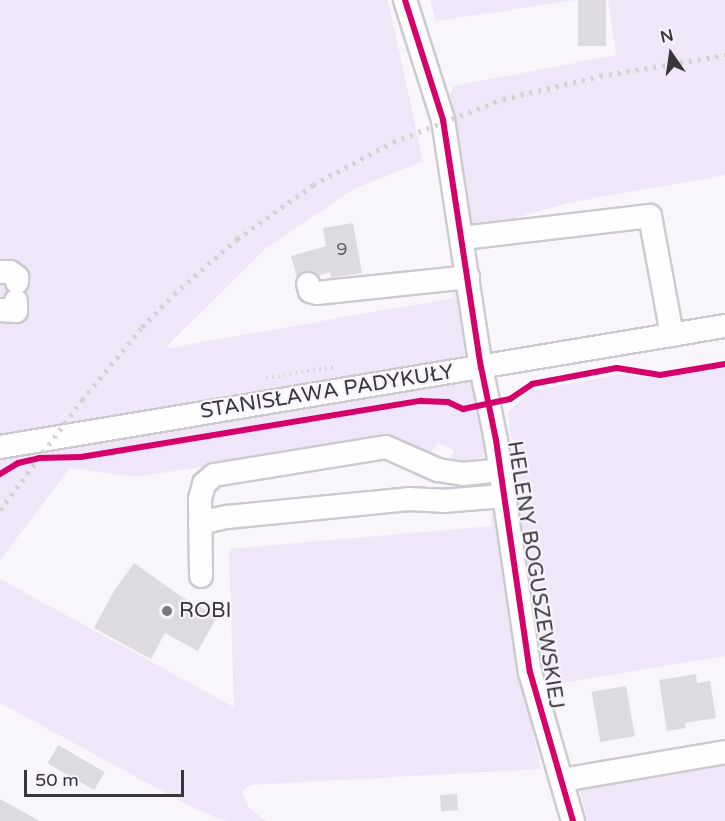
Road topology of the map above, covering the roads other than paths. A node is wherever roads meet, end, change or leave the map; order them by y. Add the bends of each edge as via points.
1 (405, 0) edge
2 (463, 238) junction
3 (468, 277) junction
4 (308, 284) dead end
5 (725, 326) edge
6 (672, 335) junction
7 (481, 367) junction
8 (0, 447) edge
9 (500, 470) junction
10 (450, 472) junction
11 (503, 496) junction
12 (409, 499) junction
13 (200, 523) junction
14 (201, 576) dead end
15 (725, 752) edge
16 (562, 780) junction
17 (573, 821) edge

1 - 2 street, HELENY BOGUSZEWSKIEJ via 443,120
2 - 3 street, HELENY BOGUSZEWSKIEJ
2 - 6 street via 650,216
3 - 4 street via 317,292 310,291
3 - 7 street, HELENY BOGUSZEWSKIEJ
5 - 6 street, STANISŁAWA PADYKUŁY
6 - 7 street, STANISŁAWA PADYKUŁY
7 - 8 street, STANISŁAWA PADYKUŁY
7 - 9 street, HELENY BOGUSZEWSKIEJ
9 - 10 street
9 - 11 street, HELENY BOGUSZEWSKIEJ
10 - 12 street
10 - 13 street via 387,447 233,470 214,475 204,484
11 - 12 street via 443,501
11 - 16 street, HELENY BOGUSZEWSKIEJ via 530,672
12 - 13 street
13 - 14 street
15 - 16 street
16 - 17 street, HELENY BOGUSZEWSKIEJ

